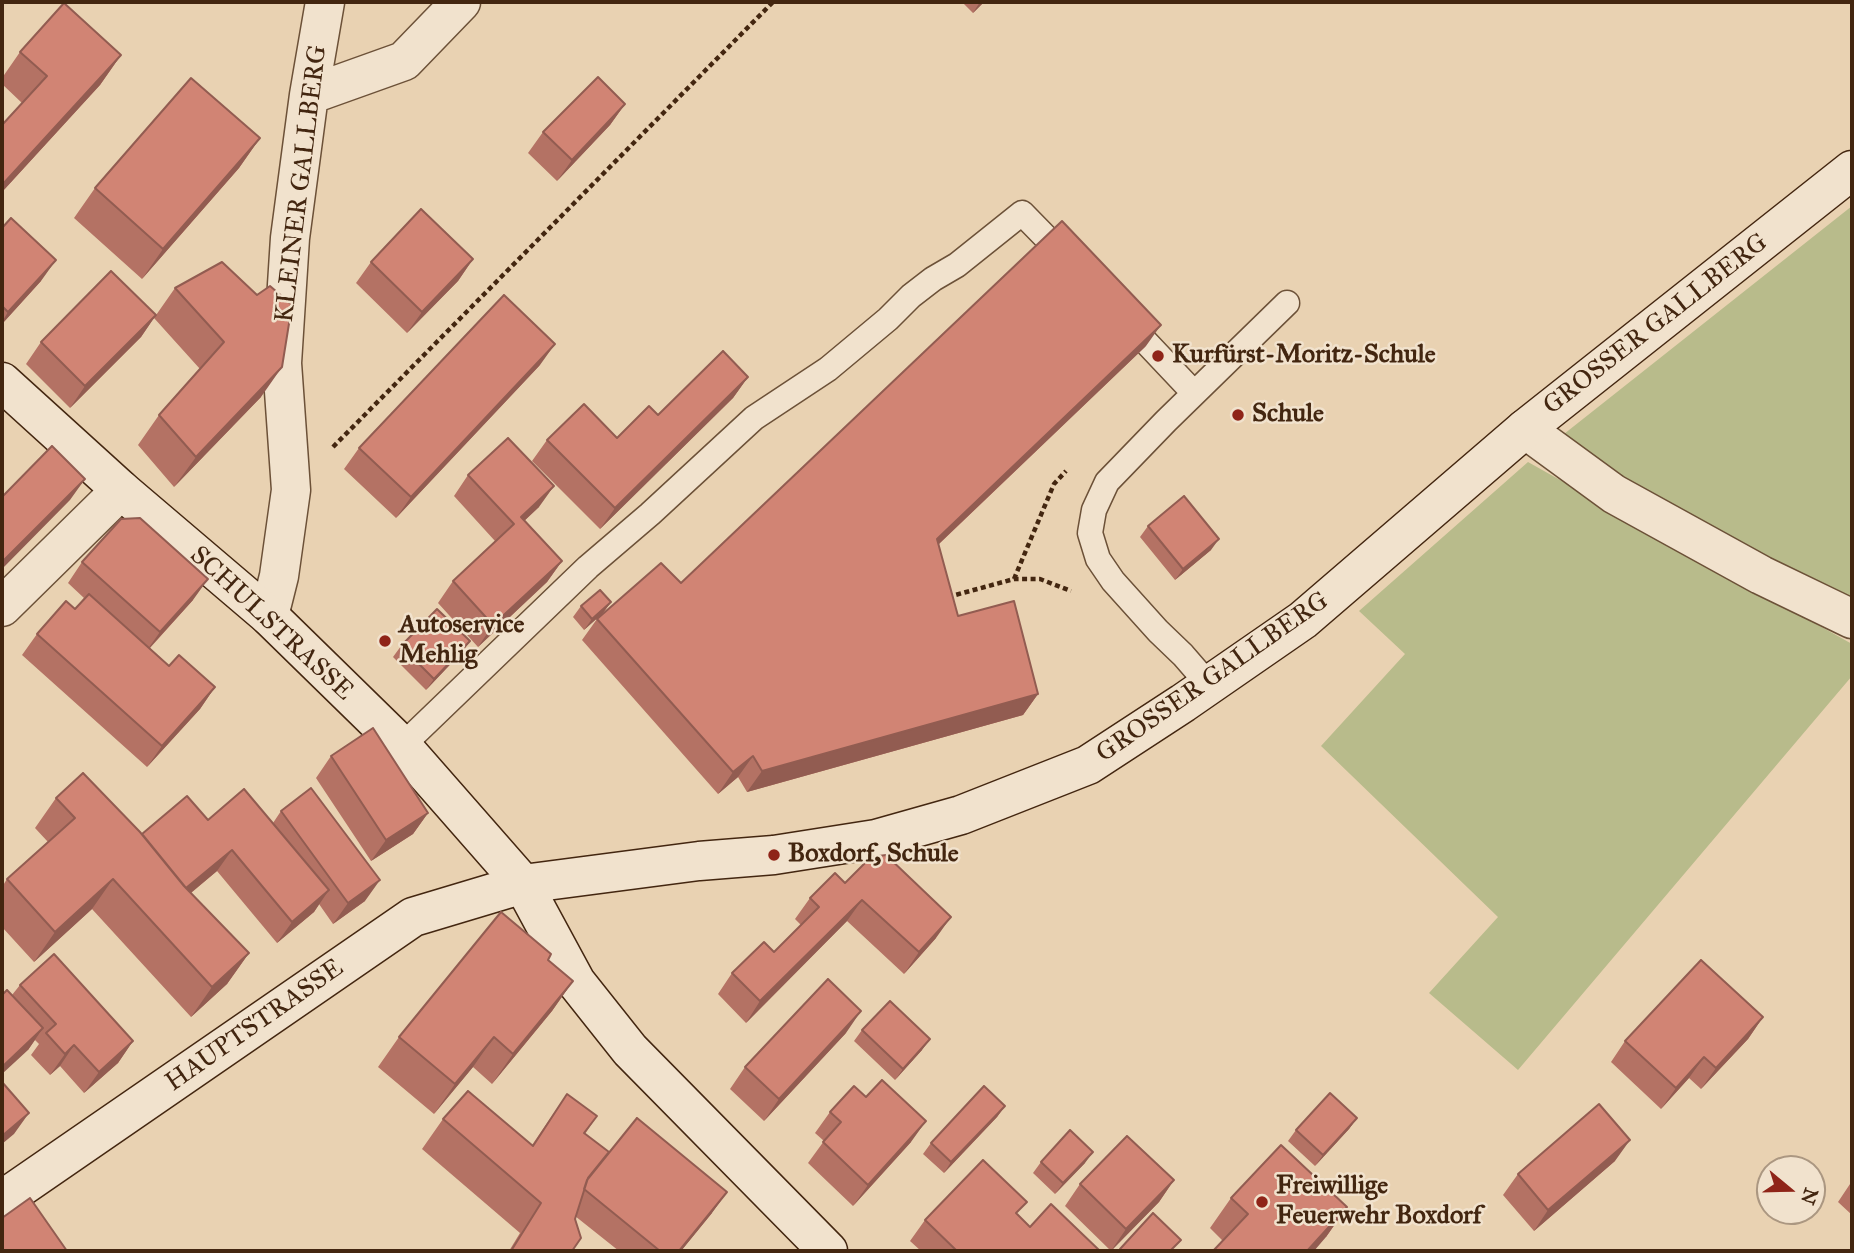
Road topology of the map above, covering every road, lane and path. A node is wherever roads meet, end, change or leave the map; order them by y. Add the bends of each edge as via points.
1 (325, 2) edge
2 (461, 2) edge
3 (773, 2) edge
4 (309, 94) junction
5 (1852, 170) edge
6 (1079, 273) edge
7 (1108, 303) edge
8 (1287, 303) dead end
9 (2, 382) edge
10 (1194, 393) junction
11 (1524, 429) junction
12 (121, 490) junction
13 (291, 490) junction
14 (1040, 579) dead end
15 (945, 597) edge
16 (2, 607) edge
17 (269, 616) junction
18 (1852, 619) edge
19 (1209, 685) junction
20 (402, 746) junction
21 (523, 884) junction
22 (2, 1200) edge
23 (828, 1251) edge

1 - 4 street, KLEINER GALLBERG
2 - 4 street via 404,61
3 - 13 path
4 - 13 street, KLEINER GALLBERG via 290,238 282,363
5 - 11 street, GROSSER GALLBERG
6 - 20 lane via 1022,213 911,296 828,369 754,418 588,567
7 - 10 lane
8 - 10 lane
9 - 12 street, SCHULSTRASSE
10 - 19 lane via 1107,482 1090,533 1098,559 1113,581
11 - 18 street via 1614,494
11 - 19 street, GROSSER GALLBERG via 1303,620
12 - 16 street
12 - 17 street, SCHULSTRASSE
13 - 17 street, KLEINER GALLBERG
14 - 15 path via 1014,579
17 - 20 street, SCHULSTRASSE
19 - 21 street, GROSSER GALLBERG via 1088,765 961,816 876,839 774,855 699,860
20 - 21 street, SCHULSTRASSE
21 - 22 street, HAUPTSTRASSE via 413,917
21 - 23 street, SCHULSTRASSE via 576,982 630,1050

